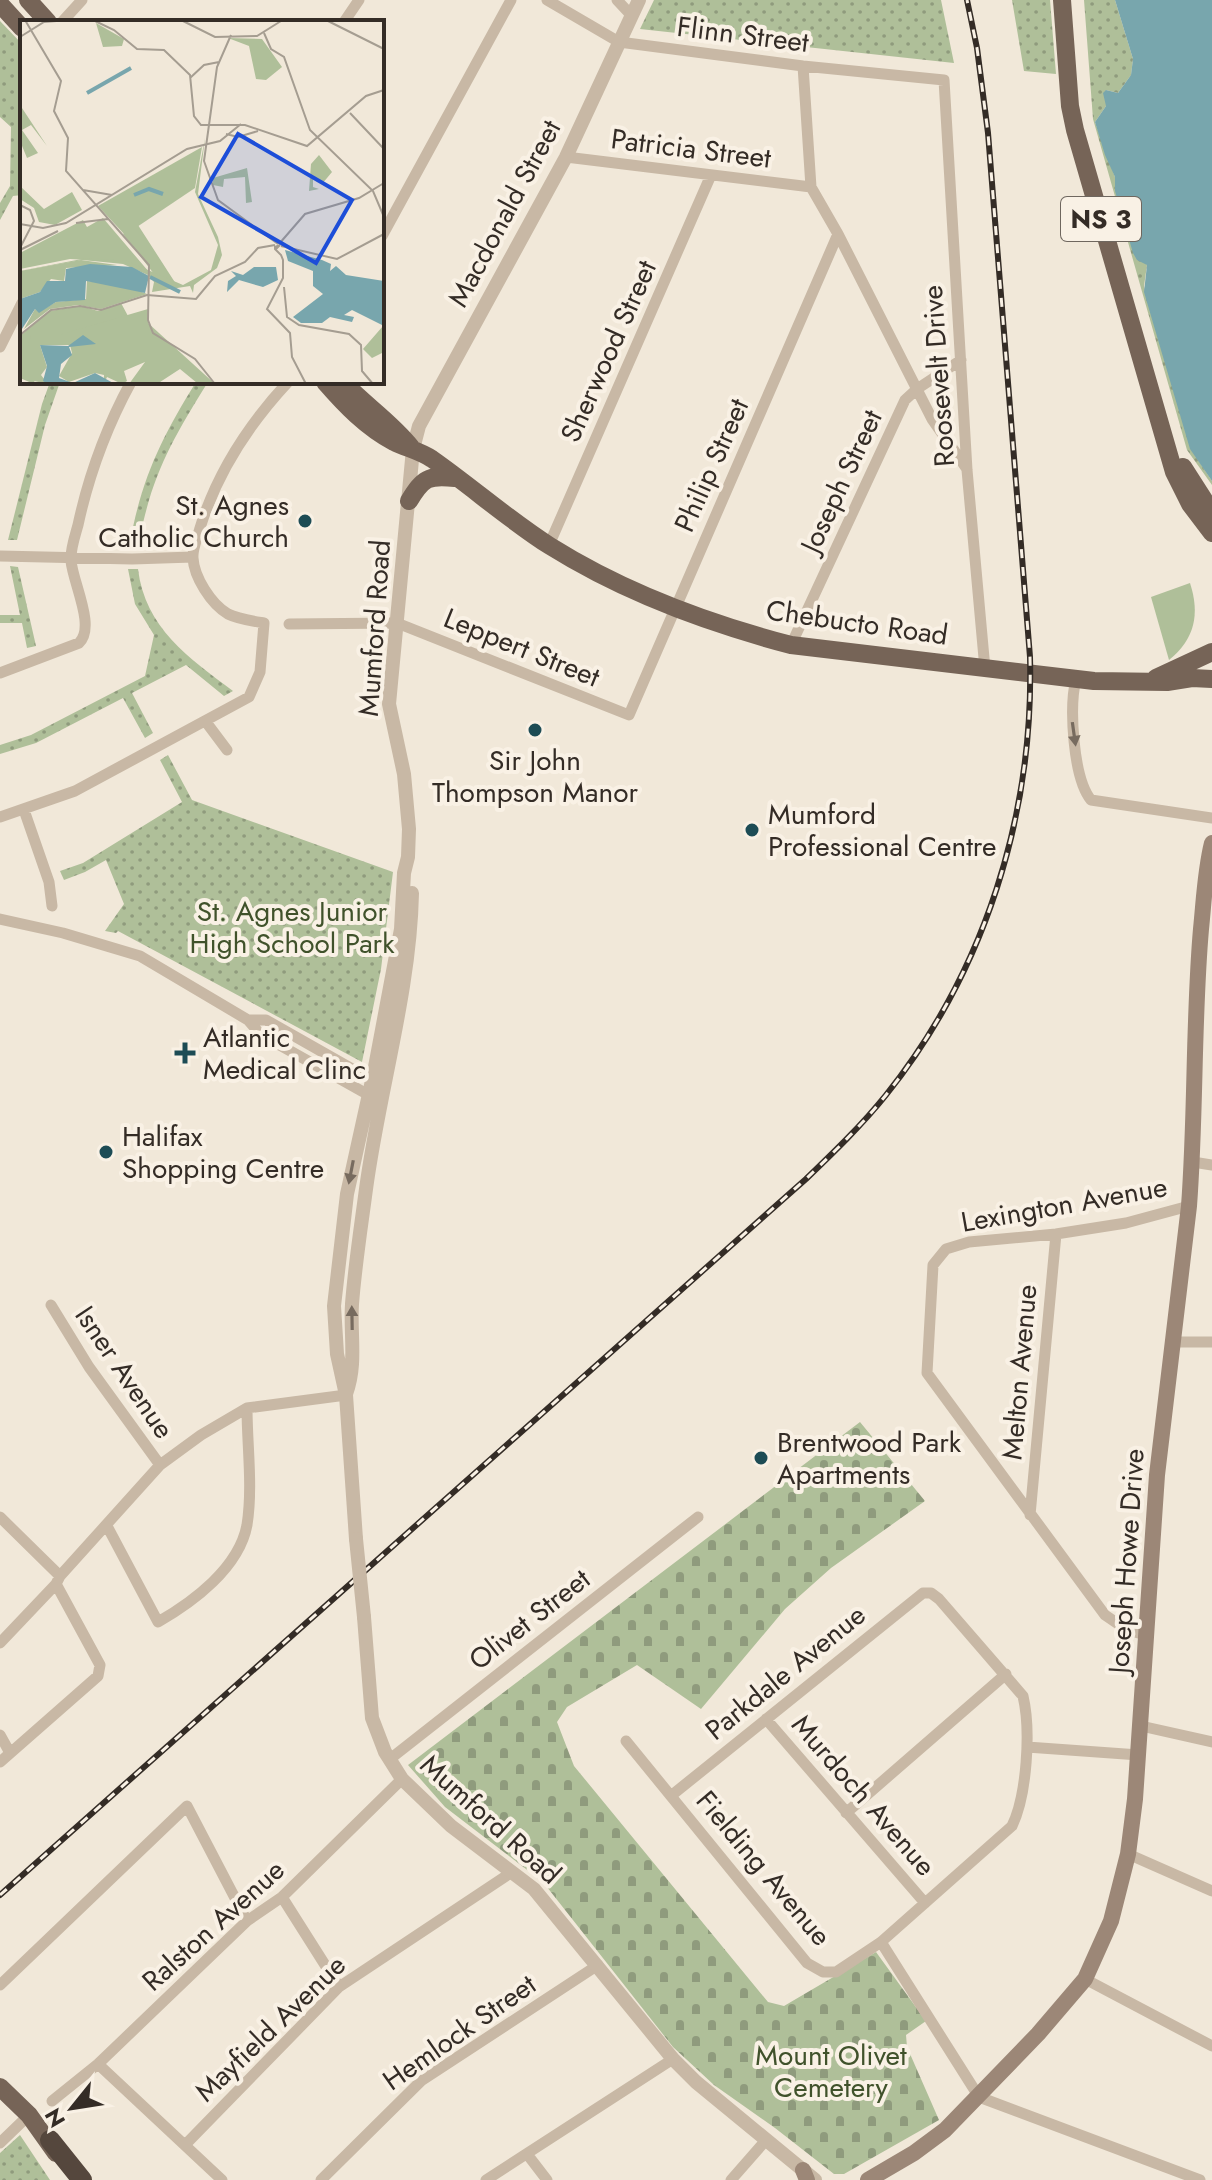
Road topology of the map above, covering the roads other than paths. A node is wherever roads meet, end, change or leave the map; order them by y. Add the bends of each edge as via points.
1 (28, 0) edge
2 (82, 0) edge
3 (359, 0) edge
4 (511, 0) edge
5 (547, 0) edge
6 (617, 0) edge
7 (639, 0) edge
8 (1062, 0) edge
9 (0, 4) edge
10 (631, 15) junction
11 (46, 20) edge
12 (64, 20) edge
13 (345, 20) edge
14 (20, 26) edge
15 (619, 42) junction
16 (803, 66) junction
17 (944, 80) joint
18 (566, 157) junction
19 (711, 175) junction
20 (811, 187) junction
21 (384, 232) edge
22 (838, 234) junction
23 (20, 307) edge
24 (0, 347) edge
25 (961, 360) junction
26 (130, 384) edge
27 (286, 384) edge
28 (327, 384) edge
29 (345, 384) edge
30 (917, 389) junction
31 (1164, 434) junction
32 (413, 449) junction
33 (967, 470) junction
34 (458, 478) junction
35 (409, 501) junction
36 (1209, 505) edge
37 (1212, 533) edge
38 (549, 545) junction
39 (0, 556) edge
40 (193, 557) junction
41 (70, 558) junction
42 (674, 609) junction
43 (397, 623) junction
44 (289, 624) dead end
45 (791, 645) junction
46 (1212, 652) edge
47 (985, 669) junction
48 (0, 673) edge
49 (1076, 679) junction
50 (1212, 679) edge
51 (1150, 681) junction
52 (629, 715) joint
53 (206, 722) junction
54 (227, 750) dead end
55 (24, 810) junction
56 (0, 817) edge
57 (1212, 818) edge
58 (1212, 843) edge
59 (52, 906) dead end
60 (0, 919) edge
61 (377, 1092) junction
62 (1193, 1162) junction
63 (1212, 1165) edge
64 (1189, 1206) junction
65 (1056, 1234) junction
66 (51, 1305) dead end
67 (1171, 1342) junction
68 (1212, 1342) edge
69 (346, 1395) junction
70 (247, 1408) junction
71 (160, 1465) junction
72 (1030, 1515) junction
73 (0, 1517) edge
74 (698, 1517) dead end
75 (107, 1526) junction
76 (58, 1580) junction
77 (1146, 1635) junction
78 (0, 1643) edge
79 (1006, 1674) junction
80 (766, 1719) junction
81 (1141, 1726) junction
82 (0, 1735) edge
83 (626, 1741) dead end
84 (1212, 1742) edge
85 (1027, 1747) junction
86 (10, 1753) junction
87 (1139, 1755) junction
88 (390, 1759) junction
89 (0, 1762) edge
90 (402, 1779) junction
91 (672, 1795) junction
92 (846, 1813) junction
93 (1128, 1854) junction
94 (512, 1872) junction
95 (1212, 1891) edge
96 (282, 1897) junction
97 (925, 1903) junction
98 (247, 1921) junction
99 (881, 1942) junction
100 (598, 1965) junction
101 (1085, 1979) junction
102 (0, 1985) edge
103 (339, 1987) junction
104 (1212, 2046) edge
105 (673, 2059) junction
106 (98, 2064) junction
107 (0, 2087) edge
108 (979, 2097) junction
109 (52, 2101) dead end
110 (29, 2115) junction
111 (50, 2140) junction
112 (766, 2140) junction
113 (0, 2143) edge
114 (185, 2145) junction
115 (527, 2154) junction
116 (808, 2177) edge
117 (71, 2180) edge
118 (82, 2180) edge
119 (222, 2180) edge
120 (321, 2180) edge
121 (486, 2180) edge
122 (547, 2180) edge
123 (731, 2180) edge
124 (868, 2180) edge
125 (1200, 2180) edge

1 - 11 main road
2 - 12 street
3 - 13 street
4 - 21 street
5 - 15 street, Flinn Street
6 - 10 street
7 - 10 street, Macdonald Street
8 - 31 main road, NS 3 via 1075,130
9 - 14 main road
10 - 15 street, Macdonald Street
15 - 16 street, Flinn Street
15 - 18 street, Macdonald Street
16 - 17 street, Flinn Street
16 - 20 street
17 - 25 street, Roosevelt Drive
18 - 19 street, Patricia Street
18 - 32 street, Macdonald Street via 419,426
19 - 20 street, Patricia Street
19 - 38 street, Sherwood Street
20 - 22 street
22 - 30 street
22 - 42 street, Philip Street
23 - 24 street
25 - 30 street, Joseph Street
25 - 33 street, Roosevelt Drive
26 - 41 street via 100,445
27 - 40 street via 226,466 207,506
28 - 32 main road, Chebucto Road via 366,424
29 - 32 main road, Chebucto Road
30 - 33 street
30 - 45 street, Joseph Street via 905,400
31 - 36 main road, NS 3
31 - 37 main road, NS 3 via 1182,489
32 - 34 main road, Chebucto Road
32 - 35 street, Mumford Road
33 - 47 street, Roosevelt Drive
34 - 35 main road via 435,476 420,484
34 - 38 main road, Chebucto Road
35 - 43 street, Mumford Road
38 - 42 main road, Chebucto Road
39 - 41 street
40 - 41 street
40 - 53 street via 216,604 227,613 264,623 260,672 249,697
41 - 48 street via 86,625 84,638
42 - 45 main road, Chebucto Road
42 - 52 street, Philip Street
43 - 44 street
43 - 52 street, Leppert Street
43 - 61 street, Mumford Road via 389,704 404,774 411,924
45 - 47 main road, Chebucto Road
46 - 51 main road, Chebucto Road
47 - 49 main road, Chebucto Road
49 - 51 main road, Chebucto Road
49 -> 57 street via 1071,715 1083,788 1091,800
50 - 51 main road, Chebucto Road
53 - 54 street
53 - 55 street via 75,791
55 - 56 street
55 - 59 street
58 - 62 main road, Joseph Howe Drive via 1195,996
60 - 61 street via 140,956 248,1020 260,1034
61 - 69 street, Mumford Road via 347,1194 334,1306
62 - 63 street
62 - 64 main road, Joseph Howe Drive
64 - 65 street, Lexington Avenue
64 - 67 main road, Joseph Howe Drive
65 - 72 street, Melton Avenue
65 - 72 street, Lexington Avenue via 969,1242 946,1249 933,1265 927,1373
66 - 71 street, Isner Avenue
67 - 68 street
67 - 77 main road, Joseph Howe Drive
69 - 70 street
69 - 88 street, Mumford Road, bridge via 372,1718
70 - 71 street
70 - 75 street via 247,1527 233,1558 187,1604 158,1622
71 - 75 street
72 - 77 street via 1105,1615
73 - 76 street
74 - 88 street, Olivet Street
75 - 76 street
76 - 78 street
76 - 86 street via 100,1665 98,1676
77 - 81 main road, Joseph Howe Drive
79 - 80 street, Parkdale Avenue via 931,1593 923,1593
79 - 85 street via 1023,1696
79 - 92 street
80 - 91 street, Parkdale Avenue
80 - 92 street, Murdoch Avenue
81 - 84 street
81 - 87 main road, Joseph Howe Drive
82 - 86 street
83 - 91 street, Fielding Avenue
85 - 87 street
85 - 97 street via 1012,1826
86 - 89 street
87 - 93 main road, Joseph Howe Drive
88 - 90 street, Mumford Road
90 - 94 street, Mumford Road via 451,1826
90 - 96 street, Ralston Avenue
91 - 99 street, Fielding Avenue via 807,1963 836,1972
92 - 97 street, Murdoch Avenue
93 - 95 street
93 - 101 main road, Joseph Howe Drive via 1111,1921
94 - 100 street, Mumford Road via 534,1889
94 - 103 street, Mayfield Avenue
96 - 98 street, Ralston Avenue
96 - 103 street
97 - 99 street
98 - 102 street via 187,1806
98 - 106 street, Ralston Avenue
99 - 108 street
100 - 105 street, Mumford Road
100 - 120 street, Hemlock Street via 421,2081
101 - 104 street
101 - 108 main road, Joseph Howe Drive
103 - 114 street, Mayfield Avenue
105 - 112 street, Mumford Road
105 - 115 street
106 - 109 street, Ralston Avenue
106 - 114 street
107 - 110 main road
108 - 124 main road, Joseph Howe Drive via 945,2130
108 - 125 street
110 - 111 main road
110 - 113 street
111 - 117 main road
111 - 118 highway
112 - 116 street, Mumford Road
112 - 123 street
114 - 119 street
115 - 121 street
115 - 122 street

